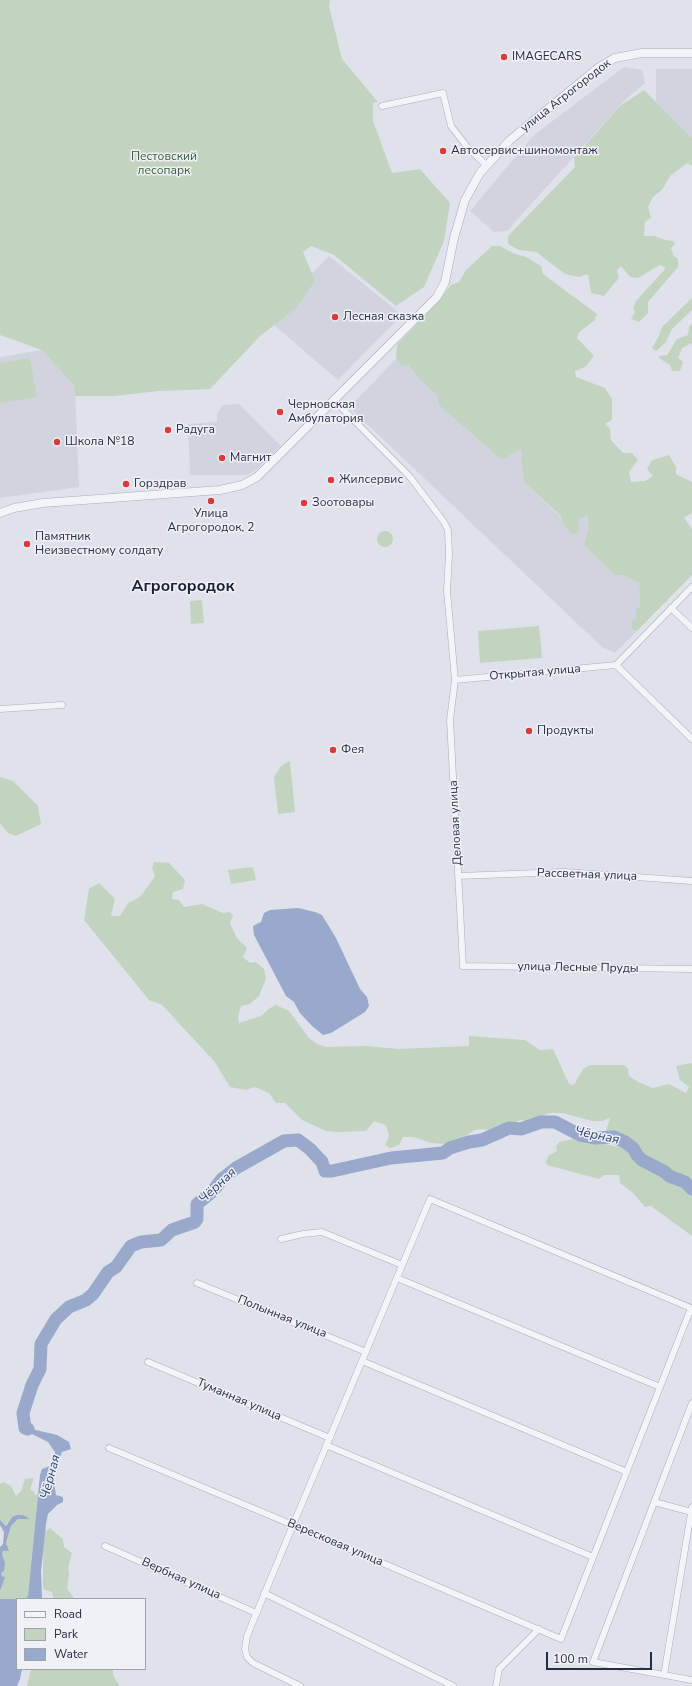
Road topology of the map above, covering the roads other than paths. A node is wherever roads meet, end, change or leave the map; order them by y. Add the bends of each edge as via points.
1 (692, 53) edge
2 (382, 106) dead end
3 (486, 165) junction
4 (335, 401) junction
5 (0, 513) edge
6 (692, 587) edge
7 (671, 608) junction
8 (692, 628) edge
9 (616, 665) junction
10 (455, 680) junction
11 (62, 705) dead end
12 (0, 709) edge
13 (692, 739) edge
14 (458, 876) junction
15 (692, 881) edge
16 (463, 966) joint
17 (692, 969) edge
18 (281, 1239) dead end
19 (402, 1265) junction
20 (397, 1278) junction
21 (197, 1283) dead end
22 (366, 1352) junction
23 (362, 1361) junction
24 (148, 1362) dead end
25 (660, 1387) junction
26 (692, 1403) edge
27 (330, 1438) junction
28 (326, 1445) junction
29 (109, 1448) dead end
30 (627, 1472) junction
31 (654, 1502) junction
32 (692, 1510) edge
33 (293, 1525) junction
34 (105, 1546) dead end
35 (593, 1557) junction
36 (264, 1593) junction
37 (256, 1613) junction
38 (539, 1629) junction
39 (664, 1675) junction
40 (692, 1680) edge
41 (300, 1686) edge
42 (453, 1686) edge
43 (496, 1686) edge

1 - 3 street, улица Агрогородок via 632,54 607,63 510,140
2 - 3 street via 443,93 451,126 468,148
3 - 4 street, улица Агрогородок via 465,200 445,282 437,297
4 - 5 street, улица Агрогородок via 263,472 242,485 220,490 36,504
4 - 10 street, Деловая улица via 410,477 444,522 449,541 447,591
6 - 7 street
7 - 8 street
7 - 9 street
9 - 10 street, Открытая улица
9 - 13 street
10 - 14 street, Деловая улица via 450,720
11 - 12 street
14 - 15 street, Рассветная улица via 565,872
14 - 16 street, Деловая улица
16 - 17 street, улица Лесные Пруды
18 - 19 street via 322,1232
19 - 20 street
19 - 25 street via 430,1199 691,1308
20 - 22 street
20 - 25 street
21 - 22 street, Полынная улица
22 - 23 street
23 - 27 street
23 - 30 street
24 - 27 street, Туманная улица
25 - 30 street
26 - 31 street
27 - 28 street
28 - 33 street
28 - 35 street
29 - 33 street, Вересковая улица
30 - 35 street
31 - 32 street
31 - 39 street via 593,1662
32 - 39 street
33 - 36 street
33 - 38 street, Вересковая улица
34 - 37 street, Вербная улица
35 - 38 street, Вересковая улица via 561,1639
36 - 37 street
36 - 42 street
37 - 41 street via 245,1642 248,1657 254,1663
38 - 43 street via 499,1670
39 - 40 street

